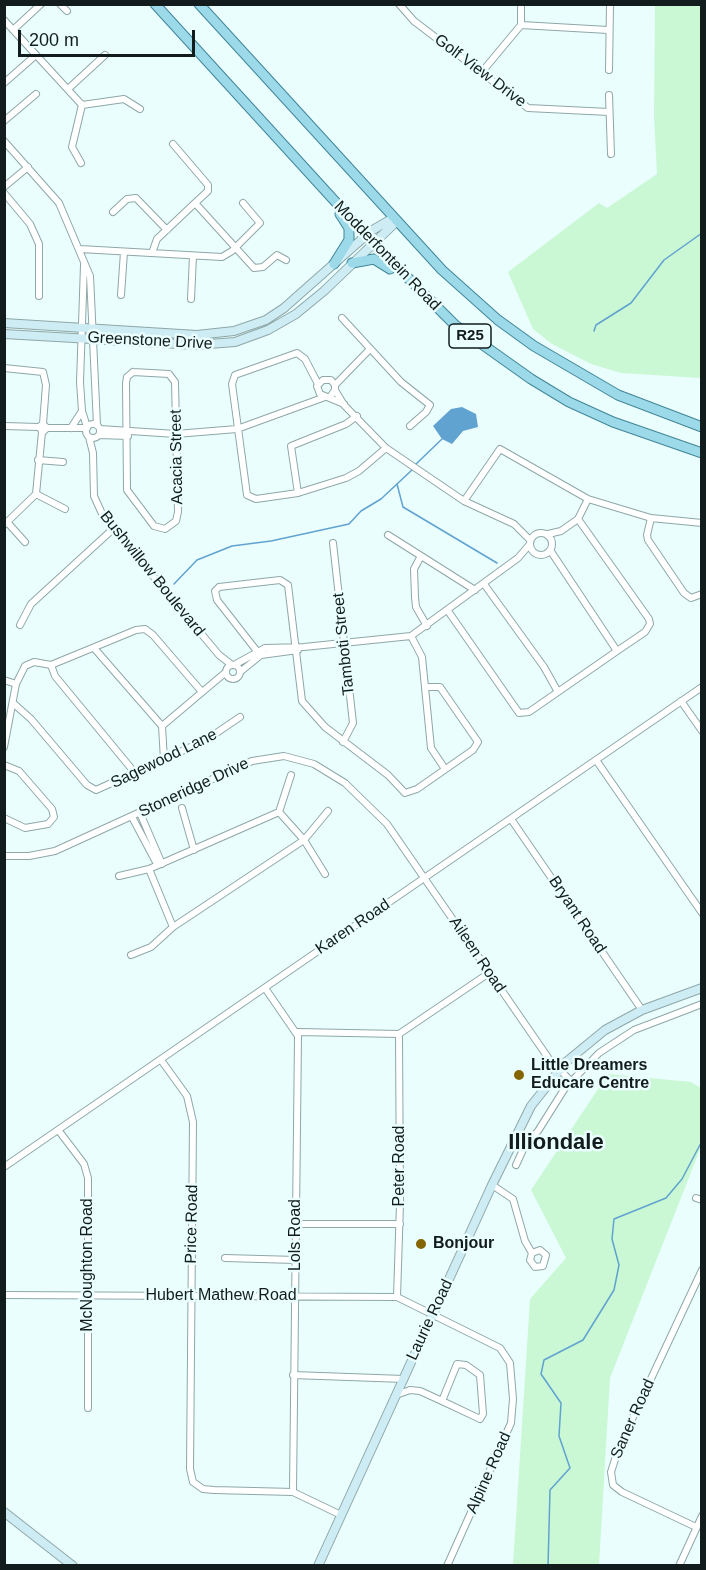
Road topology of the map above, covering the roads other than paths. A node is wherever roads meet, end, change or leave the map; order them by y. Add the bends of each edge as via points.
1 (41, 4) edge
2 (60, 4) edge
3 (155, 4) edge
4 (199, 4) edge
5 (399, 4) edge
6 (522, 4) edge
7 (610, 4) edge
8 (67, 12) dead end
9 (4, 20) edge
10 (521, 25) junction
11 (13, 30) junction
12 (608, 30) junction
13 (36, 55) junction
14 (105, 55) dead end
15 (609, 70) dead end
16 (482, 73) junction
17 (4, 83) edge
18 (68, 89) junction
19 (36, 94) dead end
20 (609, 95) dead end
21 (82, 105) junction
22 (140, 109) dead end
23 (609, 112) junction
24 (4, 122) edge
25 (4, 141) edge
26 (173, 144) dead end
27 (287, 150) junction
28 (611, 154) dead end
29 (81, 163) dead end
30 (28, 167) junction
31 (4, 187) edge
32 (4, 194) edge
33 (195, 203) junction
34 (243, 203) dead end
35 (113, 212) dead end
36 (395, 220) junction
37 (167, 230) junction
38 (366, 235) junction
39 (373, 243) junction
40 (236, 247) junction
41 (80, 249) junction
42 (124, 252) junction
43 (152, 253) junction
44 (193, 256) junction
45 (286, 260) dead end
46 (85, 261) junction
47 (352, 263) junction
48 (334, 264) junction
49 (121, 295) dead end
50 (422, 295) junction
51 (39, 296) dead end
52 (190, 299) dead end
53 (342, 318) dead end
54 (4, 323) edge
55 (81, 328) junction
56 (92, 328) junction
57 (4, 334) edge
58 (80, 338) junction
59 (92, 339) junction
60 (370, 349) junction
61 (4, 368) edge
62 (312, 369) junction
63 (345, 371) junction
64 (327, 379) junction
65 (318, 384) junction
66 (335, 387) junction
67 (318, 392) junction
68 (327, 397) junction
69 (306, 403) junction
70 (344, 405) junction
71 (82, 411) junction
72 (357, 416) junction
73 (4, 426) edge
74 (410, 426) dead end
75 (702, 427) edge
76 (43, 428) junction
77 (87, 428) junction
78 (69, 429) junction
79 (237, 429) junction
80 (99, 431) junction
81 (126, 433) junction
82 (176, 434) junction
83 (89, 436) junction
84 (386, 448) junction
85 (93, 453) junction
86 (702, 453) edge
87 (38, 460) junction
88 (63, 462) dead end
89 (298, 493) junction
90 (36, 494) junction
91 (588, 499) junction
92 (464, 501) junction
93 (65, 509) dead end
94 (651, 518) junction
95 (578, 519) junction
96 (702, 523) edge
97 (6, 524) edge
98 (113, 529) junction
99 (522, 529) junction
100 (561, 531) junction
101 (538, 533) junction
102 (548, 534) junction
103 (388, 535) dead end
104 (25, 542) dead end
105 (530, 542) junction
106 (333, 543) dead end
107 (549, 549) junction
108 (535, 553) junction
109 (421, 556) junction
110 (518, 558) junction
111 (484, 584) junction
112 (475, 590) junction
113 (702, 594) edge
114 (448, 611) junction
115 (20, 625) dead end
116 (427, 626) junction
117 (411, 636) junction
118 (344, 644) junction
119 (94, 648) junction
120 (295, 649) junction
121 (617, 651) junction
122 (259, 652) junction
123 (51, 665) junction
124 (229, 670) junction
125 (240, 672) junction
126 (4, 680) edge
127 (16, 684) junction
128 (426, 687) junction
129 (702, 687) edge
130 (202, 692) junction
131 (558, 692) junction
132 (681, 701) junction
133 (13, 703) junction
134 (8, 712) edge
135 (240, 717) dead end
136 (162, 726) junction
137 (702, 731) edge
138 (343, 742) junction
139 (4, 747) edge
140 (164, 760) junction
141 (596, 760) junction
142 (4, 765) edge
143 (445, 769) junction
144 (135, 772) junction
145 (291, 775) dead end
146 (182, 808) dead end
147 (328, 811) dead end
148 (279, 812) junction
149 (140, 813) junction
150 (132, 817) junction
151 (4, 818) edge
152 (512, 819) junction
153 (398, 838) joint
154 (304, 840) junction
155 (194, 850) junction
156 (4, 856) edge
157 (160, 865) junction
158 (149, 869) junction
159 (325, 874) dead end
160 (119, 876) dead end
161 (425, 878) junction
162 (702, 913) edge
163 (173, 927) junction
164 (131, 955) dead end
165 (489, 973) junction
166 (265, 988) junction
167 (702, 988) edge
168 (702, 1004) edge
169 (642, 1010) junction
170 (298, 1032) junction
171 (399, 1034) junction
172 (161, 1060) junction
173 (559, 1070) junction
174 (571, 1081) junction
175 (59, 1131) junction
176 (516, 1165) dead end
177 (4, 1167) edge
178 (492, 1185) junction
179 (296, 1224) junction
180 (400, 1224) junction
181 (532, 1252) dead end
182 (225, 1258) dead end
183 (296, 1260) junction
184 (702, 1270) edge
185 (4, 1295) edge
186 (88, 1295) junction
187 (191, 1296) junction
188 (296, 1296) junction
189 (398, 1297) junction
190 (432, 1314) junction
191 (293, 1375) junction
192 (404, 1379) junction
193 (396, 1395) junction
194 (442, 1401) junction
195 (88, 1407) dead end
196 (293, 1492) junction
197 (4, 1512) edge
198 (341, 1515) junction
199 (702, 1515) edge
200 (696, 1527) junction
201 (74, 1566) edge
202 (318, 1566) edge
203 (447, 1566) edge
204 (679, 1566) edge

1 - 11 street
2 - 8 street
3 - 27 main road, Modderfontein Road / R25
4 - 36 main road, Modderfontein Road / R25
5 - 16 street, Golf View Drive via 414,21
6 - 10 street
7 - 12 street
9 - 11 street
10 - 12 street
10 - 16 street
11 - 13 street
12 - 15 street
13 - 17 street
13 - 18 street
14 - 18 street
16 - 23 street, Golf View Drive via 528,108
18 - 21 street
19 - 24 street
20 - 23 street
21 - 22 street via 124,99
21 - 29 street via 72,147
23 - 28 street
25 - 30 street, Bushwillow Boulevard
26 - 33 street via 209,187
27 - 38 main road, Modderfontein Road / R25
27 - 48 main road via 349,228 348,244
30 - 31 street
30 - 41 street, Bushwillow Boulevard via 59,203
32 - 51 street via 30,224 39,244
33 - 37 street
33 - 40 street
34 - 40 street via 260,224
35 - 37 street via 127,199 136,198
36 - 38 main road, Greenstone Drive
36 - 39 main road, Greenstone Drive
36 - 75 main road, Modderfontein Road / R25 via 468,295 534,346 618,395
37 - 43 street via 155,242
38 - 39 main road, Modderfontein Road / R25
38 - 48 main road, Greenstone Drive
39 - 47 main road, Greenstone Drive
39 - 50 main road, Modderfontein Road / R25
40 - 44 street via 222,257
40 - 45 street via 257,269 277,255
41 - 42 street
41 - 46 street, Bushwillow Boulevard
42 - 43 street
42 - 49 street
43 - 44 street
44 - 52 street
46 - 55 street
46 - 56 street, Bushwillow Boulevard via 91,287
47 - 50 main road via 379,260
47 - 59 main road, Greenstone Drive via 296,314 235,342 196,345
48 - 56 main road, Greenstone Drive via 284,308 266,320 234,331 198,335
50 - 86 main road, Modderfontein Road / R25 via 455,326 568,402 613,423
53 - 60 street
54 - 55 main road, Greenstone Drive
55 - 56 main road, Greenstone Drive
55 - 58 street
56 - 59 street, Bushwillow Boulevard
57 - 58 main road, Greenstone Drive
58 - 59 main road, Greenstone Drive
58 - 71 street
59 - 80 street, Bushwillow Boulevard
60 - 63 street
60 - 74 street via 430,405
61 - 76 street via 43,372
62 - 64 street
62 - 65 street
62 - 79 street via 297,353 238,372 232,384
63 - 64 street
63 - 66 street
64 - 65 street
64 - 66 street
65 - 67 street
66 - 68 street
66 - 70 street
67 - 68 street
67 - 69 street
68 - 69 street
68 - 70 street
69 - 79 street
70 - 72 street
71 - 77 street
71 - 78 street
72 - 84 street
72 - 89 street via 291,446
73 - 76 street
76 - 78 street
76 - 87 street
77 - 78 street
77 - 80 street via 93,424
77 - 83 street, Bushwillow Boulevard
78 - 83 street
79 - 82 street
79 - 89 street via 246,495 256,499
80 - 81 street
80 - 83 street
80 - 85 street, Bushwillow Boulevard
81 - 82 street
81 - 82 street, Acacia Street via 127,377 133,372 169,374 175,382
81 - 82 street, Acacia Street via 127,490 154,526 165,529 177,517
83 - 85 street, Bushwillow Boulevard
84 - 89 street via 353,475
84 - 92 street
85 - 98 street, Bushwillow Boulevard via 96,505
87 - 88 street
87 - 90 street
90 - 93 street
90 - 97 street
91 - 92 street via 500,449
91 - 94 street
91 - 95 street
92 - 99 street
94 - 96 street
94 - 113 street via 648,540 684,594 691,598
95 - 100 street
95 - 121 street via 649,619 645,632
97 - 104 street
98 - 115 street via 31,604
98 - 124 street, Bushwillow Boulevard
99 - 101 street
99 - 105 street
100 - 102 street
100 - 107 street
101 - 102 street
101 - 105 street
102 - 107 street
103 - 109 street
105 - 108 street
105 - 110 street
106 - 118 street, Tamboti Street
107 - 108 street
107 - 121 street
108 - 110 street
109 - 112 street
109 - 116 street via 414,569 415,597
110 - 111 street
111 - 112 street
111 - 131 street
112 - 114 street
114 - 116 street
114 - 131 street via 519,712 529,712
116 - 117 street
117 - 118 street
117 - 128 street via 422,657
118 - 120 street
118 - 138 street, Tamboti Street via 353,723
119 - 123 street
119 - 130 street via 145,629
119 - 136 street
120 - 122 street
120 - 122 street via 286,583 280,580 219,587 215,591 217,600
120 - 138 street via 302,701
121 - 131 street
122 - 124 street
122 - 125 street
123 - 127 street via 27,664
123 - 144 street via 55,676
124 - 125 street, Bushwillow Boulevard
124 - 125 street via 237,678
124 - 130 street
126 - 127 street
127 - 133 street
128 - 143 street via 431,748
128 - 143 street via 440,687 478,742 473,750
129 - 132 street, Karen Road
130 - 136 street
132 - 137 street
132 - 141 street, Karen Road
133 - 134 street
133 - 144 street, Sagewood Lane via 91,788 101,789
134 - 139 street
135 - 140 street, Sagewood Lane via 206,740
136 - 140 street
138 - 143 street via 388,775 405,793
140 - 144 street, Sagewood Lane
141 - 152 street, Karen Road
141 - 162 street
142 - 151 street via 17,769 52,809 54,817 46,824 25,828
145 - 148 street
146 - 155 street
147 - 154 street
148 - 154 street
148 - 155 street
149 - 150 street, Stoneridge Drive
149 - 153 street, Stoneridge Drive via 252,761 284,756 314,764 345,783
149 - 157 street
150 - 156 street, Stoneridge Drive via 56,851
150 - 157 street
152 - 161 street, Karen Road
152 - 169 street, Bryant Road
153 - 161 street, Aileen Road
154 - 159 street
154 - 163 street
155 - 157 street
157 - 158 street
158 - 160 street
158 - 163 street
161 - 165 street, Aileen Road
161 - 166 street, Karen Road
163 - 164 street via 151,947
165 - 171 street
165 - 173 street, Aileen Road
166 - 170 street
166 - 172 street, Karen Road
167 - 169 main road, Laurie Road
168 - 174 street via 624,1035
169 - 173 main road, Laurie Road via 605,1030
170 - 171 street
170 - 179 street, Lols Road
171 - 180 street, Peter Road
172 - 175 street, Karen Road
172 - 187 street, Price Road via 186,1096 193,1114
173 - 174 street, Aileen Road
173 - 178 main road, Laurie Road via 531,1106
174 - 176 street via 526,1143
175 - 177 street, Karen Road
175 - 186 street, McNoughton Road via 84,1164 88,1178
178 - 181 street via 513,1199
178 - 190 main road, Laurie Road
179 - 180 street
179 - 183 street, Lols Road
180 - 189 street, Peter Road
182 - 183 street
183 - 188 street, Lols Road
184 - 200 street, Saner Road via 610,1472 613,1485 622,1492
185 - 186 street, Hubert Mathew Road
186 - 187 street, Hubert Mathew Road
186 - 195 street, McNoughton Road
187 - 188 street, Hubert Mathew Road
187 - 196 street, Price Road via 193,1482 203,1489
188 - 189 street, Hubert Mathew Road
188 - 191 street, Lols Road
189 - 190 street, Hubert Mathew Road
190 - 192 main road, Laurie Road
190 - 203 street, Alpine Road via 505,1352 510,1363 513,1399 509,1431
191 - 192 street
191 - 196 street, Lols Road
192 - 193 main road, Laurie Road
193 - 194 street via 414,1390
193 - 198 main road, Laurie Road
194 - 194 street via 482,1418 480,1375 466,1365 457,1365
196 - 198 street
197 - 201 main road
198 - 202 main road, Laurie Road
199 - 200 street
200 - 204 street

